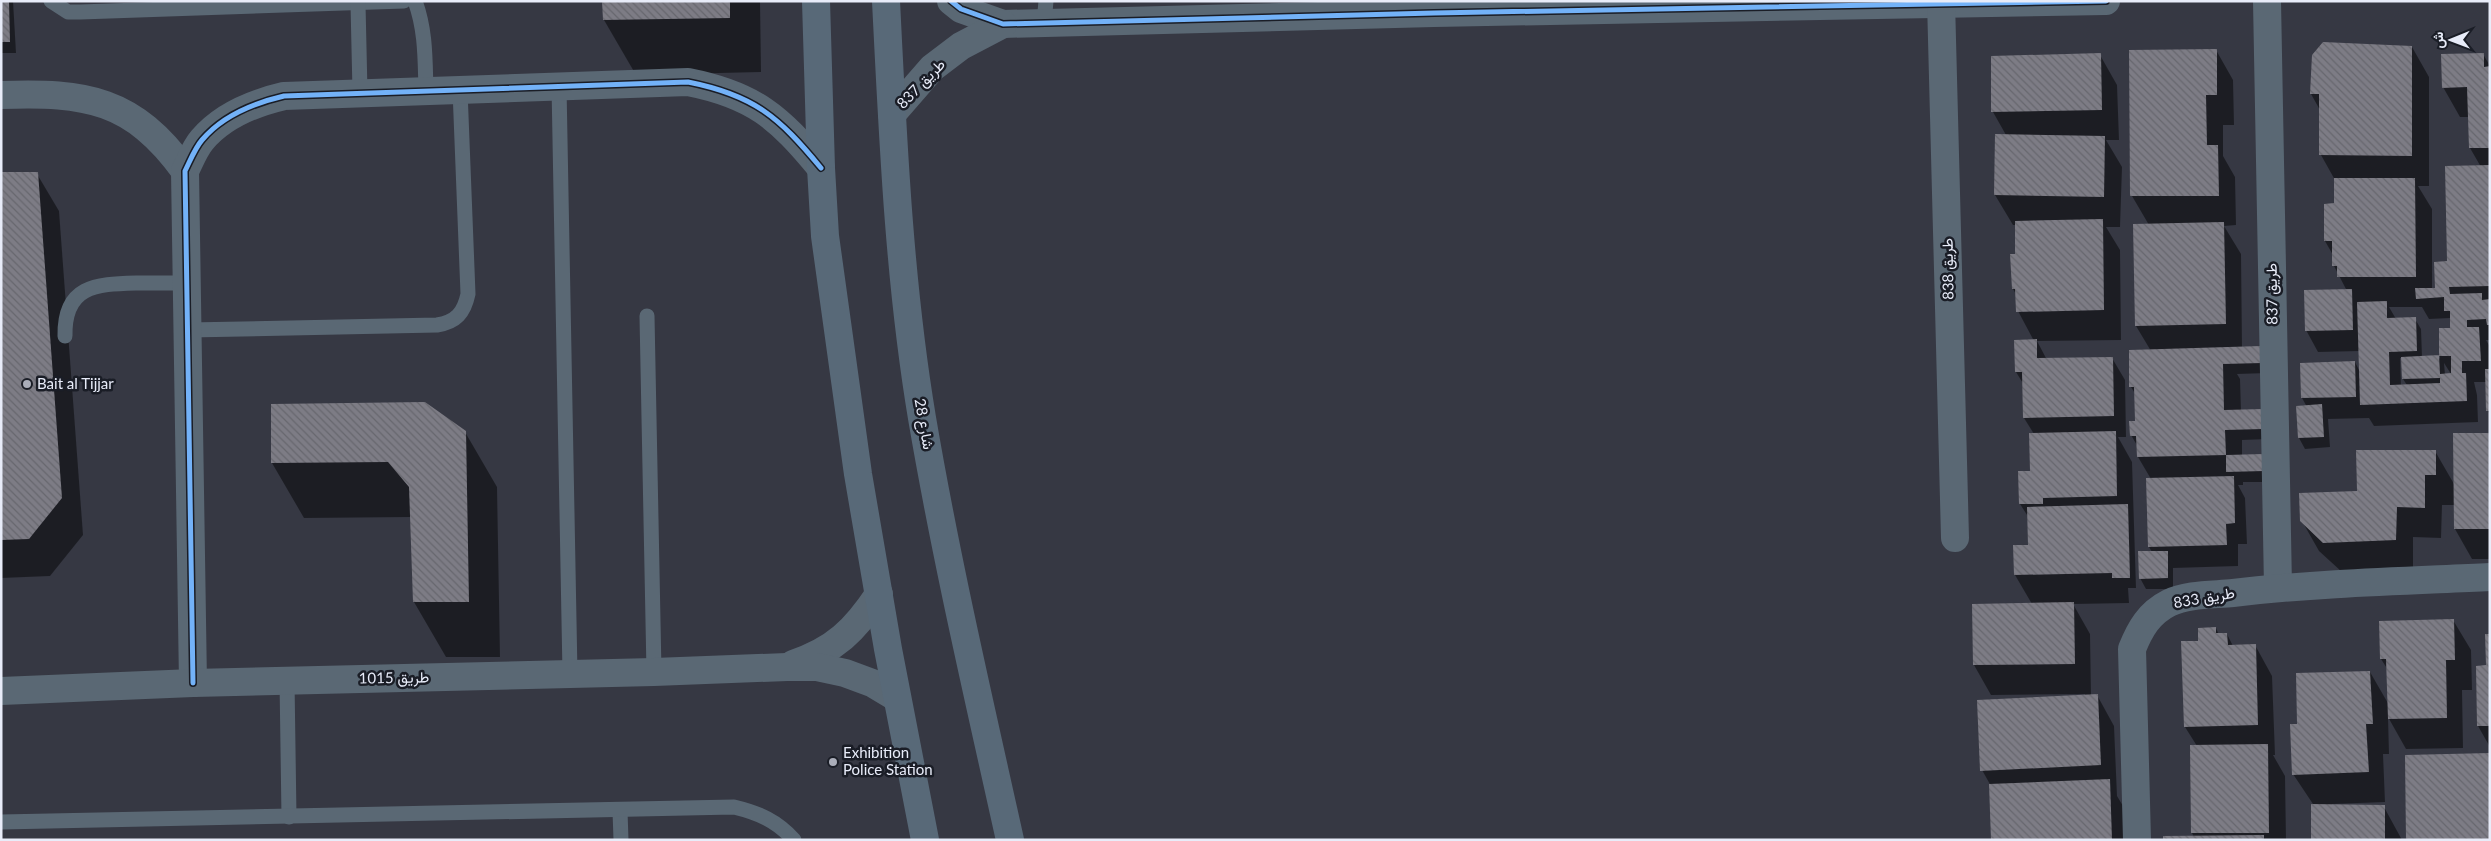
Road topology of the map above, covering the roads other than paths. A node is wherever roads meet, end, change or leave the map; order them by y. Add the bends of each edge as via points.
1 (51, 1) edge
2 (404, 1) edge
3 (415, 1) edge
4 (816, 1) edge
5 (886, 1) edge
6 (951, 1) edge
7 (2106, 1) edge
8 (2267, 1) edge
9 (1941, 3) edge
10 (358, 4) junction
11 (1434, 7) edge
12 (1285, 9) edge
13 (1045, 12) edge
14 (1003, 24) junction
15 (559, 86) junction
16 (460, 90) junction
17 (360, 92) junction
18 (426, 92) junction
19 (1, 95) edge
20 (892, 114) junction
21 (821, 168) junction
22 (185, 171) junction
23 (187, 283) junction
24 (648, 316) dead end
25 (188, 330) junction
26 (65, 336) dead end
27 (1954, 538) dead end
28 (2490, 576) edge
29 (2278, 587) junction
30 (878, 594) junction
31 (787, 666) junction
32 (654, 672) junction
33 (570, 674) junction
34 (287, 680) junction
35 (193, 683) junction
36 (1, 691) edge
37 (897, 698) junction
38 (620, 811) junction
39 (290, 817) junction
40 (1, 822) edge
41 (621, 840) edge
42 (794, 840) edge
43 (925, 840) edge
44 (1010, 840) edge
45 (2137, 840) edge

1 - 10 lane via 68,12
2 - 10 lane
3 - 18 lane via 424,36
4 - 21 main road
5 - 20 main road, شارع 28
6 - 14 street, طريق 837 via 961,9
7 - 9 street, طريق 837
8 - 29 street, طريق 837
9 - 11 street, طريق 837
9 - 27 street, طريق 838
10 - 17 lane
11 - 12 street, طريق 837
12 - 13 street, طريق 837
13 - 14 street, طريق 837
14 - 20 street, طريق 837 via 961,46 932,68
15 - 16 street
15 - 21 street via 688,82 718,88 746,99 772,115
15 - 33 lane
16 - 18 street
16 - 25 lane via 468,294 459,316 449,323 437,325
17 - 18 street
17 - 22 street via 284,96 239,111 201,141
19 - 22 street via 59,94 109,106 152,133
20 - 44 main road, شارع 28 via 902,261 922,417
21 - 30 main road via 826,236 856,465
22 - 23 street
23 - 25 street
23 - 26 lane via 94,286 81,293 67,312
24 - 32 lane
25 - 35 street
28 - 29 street, طريق 833
29 - 45 street, طريق 833 via 2170,602 2140,629 2132,648 2131,669
30 - 31 street via 862,619 841,640 816,657
30 - 37 main road
31 - 32 street, طريق 1015
31 - 37 street via 845,673 872,683
32 - 33 street, طريق 1015
33 - 34 street, طريق 1015
34 - 35 street, طريق 1015
34 - 39 lane
35 - 36 street, طريق 1015
37 - 43 main road
38 - 39 lane
38 - 41 lane
38 - 42 lane via 734,807 760,814 782,826
39 - 40 lane

